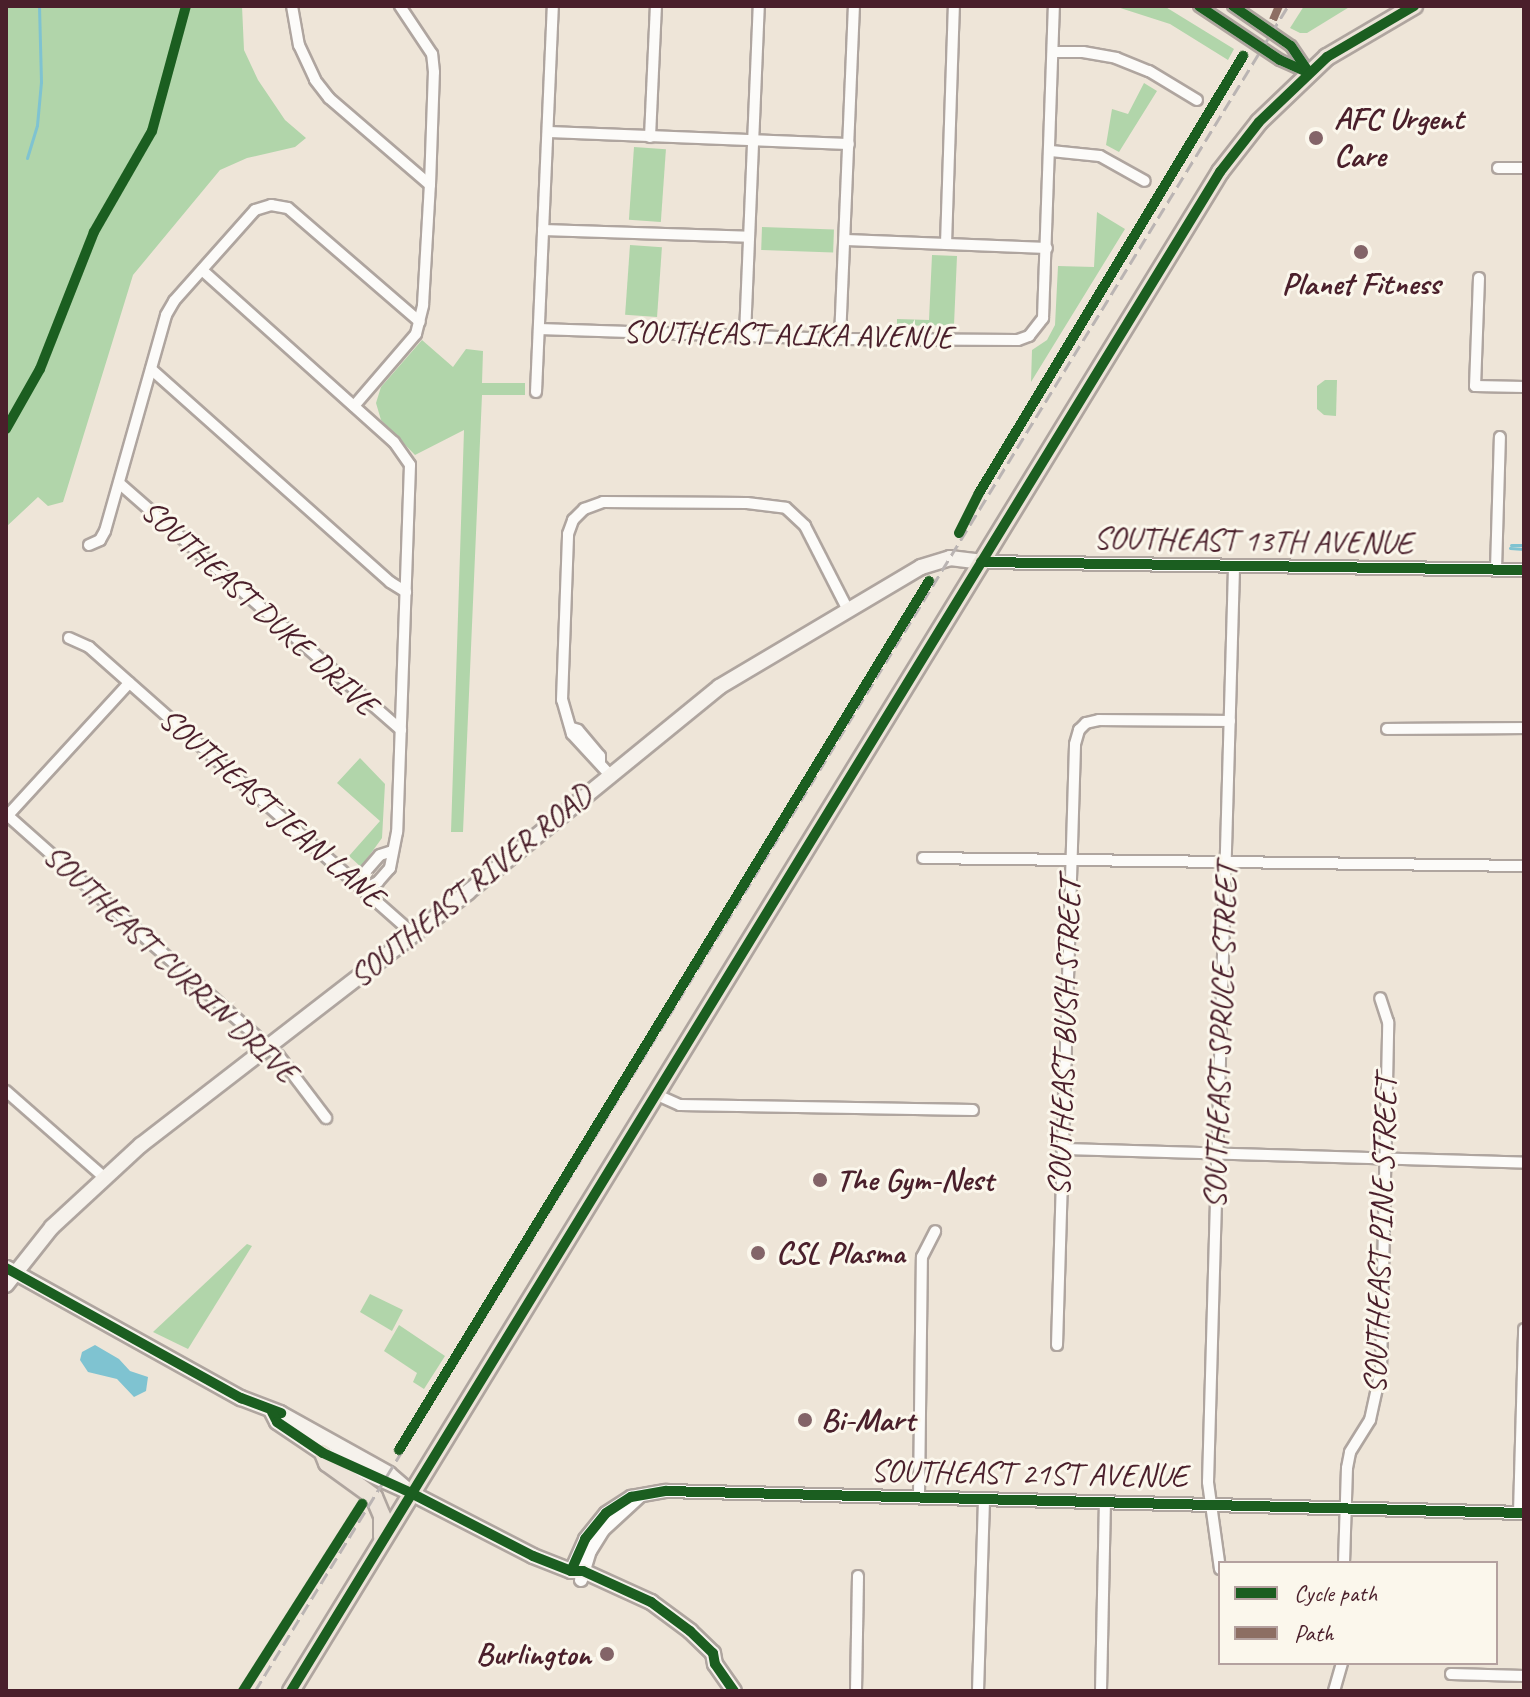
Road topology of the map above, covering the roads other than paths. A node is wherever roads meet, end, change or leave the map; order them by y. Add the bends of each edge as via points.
1 (292, 6) edge
2 (400, 6) edge
3 (553, 6) edge
4 (656, 6) edge
5 (759, 6) edge
6 (854, 6) edge
7 (954, 6) edge
8 (1054, 6) edge
9 (1199, 6) edge
10 (1233, 6) edge
11 (1414, 6) edge
12 (1053, 52) junction
13 (1309, 73) junction
14 (1197, 100) dead end
15 (548, 132) junction
16 (650, 137) junction
17 (753, 139) junction
18 (849, 144) junction
19 (1051, 151) junction
20 (1498, 168) dead end
21 (1524, 168) edge
22 (1145, 181) dead end
23 (430, 185) junction
24 (543, 230) junction
25 (749, 237) junction
26 (846, 240) junction
27 (946, 244) junction
28 (1047, 248) junction
29 (202, 270) junction
30 (1479, 278) dead end
31 (420, 322) junction
32 (539, 329) junction
33 (745, 335) junction
34 (840, 339) junction
35 (151, 369) junction
36 (1524, 387) edge
37 (536, 392) dead end
38 (354, 406) junction
39 (1500, 437) dead end
40 (119, 483) junction
41 (89, 545) dead end
42 (981, 562) junction
43 (1234, 567) junction
44 (1496, 569) junction
45 (1524, 570) edge
46 (406, 592) junction
47 (847, 608) junction
48 (69, 638) dead end
49 (129, 683) junction
50 (1230, 721) junction
51 (1524, 728) edge
52 (1387, 729) dead end
53 (401, 730) junction
54 (605, 769) junction
55 (8, 814) edge
56 (392, 851) junction
57 (923, 858) dead end
58 (1071, 860) junction
59 (1227, 862) junction
60 (1524, 866) edge
61 (363, 890) junction
62 (413, 934) junction
63 (1380, 998) dead end
64 (267, 1046) junction
65 (6, 1091) edge
66 (655, 1094) junction
67 (973, 1110) dead end
68 (326, 1118) dead end
69 (1062, 1149) junction
70 (1217, 1154) junction
71 (1386, 1159) junction
72 (1524, 1163) edge
73 (105, 1178) junction
74 (935, 1231) dead end
75 (11, 1270) edge
76 (6, 1285) edge
77 (1524, 1329) edge
78 (1057, 1345) dead end
79 (272, 1412) junction
80 (323, 1453) junction
81 (411, 1493) junction
82 (919, 1495) junction
83 (984, 1498) junction
84 (1105, 1501) junction
85 (1211, 1504) junction
86 (1345, 1508) junction
87 (1522, 1513) edge
88 (382, 1539) junction
89 (1219, 1561) edge
90 (1344, 1561) edge
91 (578, 1574) junction
92 (858, 1576) dead end
93 (1341, 1665) edge
94 (1451, 1674) dead end
95 (1524, 1676) edge
96 (291, 1691) edge
97 (734, 1691) edge
98 (856, 1691) edge
99 (978, 1691) edge
100 (1101, 1691) edge
101 (1334, 1691) edge

1 - 23 street via 299,45 315,80
2 - 23 street via 432,54
3 - 15 street
4 - 16 street
5 - 17 street
6 - 18 street
7 - 27 street
8 - 12 street
9 - 13 street
10 - 13 street via 1291,46
11 - 13 main road via 1358,36
12 - 14 street via 1116,58
12 - 19 street
13 - 42 main road via 1259,122 1220,172
15 - 16 street
15 - 24 street
16 - 17 street
17 - 18 street
17 - 25 street
18 - 26 street
19 - 22 street via 1100,156
19 - 28 street
20 - 21 street
23 - 31 street
24 - 25 street
24 - 32 street
25 - 33 street
26 - 27 street
26 - 34 street
27 - 28 street
28 - 34 street, SOUTHEAST ALIKA AVENUE via 1043,318 1035,332 1018,340
29 - 31 street, SOUTHEAST DUKE DRIVE via 255,210 280,205
29 - 35 street, SOUTHEAST DUKE DRIVE via 166,315
29 - 38 street
30 - 36 street via 1475,386
31 - 38 street via 410,344
32 - 33 street, SOUTHEAST ALIKA AVENUE
32 - 37 street
33 - 34 street, SOUTHEAST ALIKA AVENUE
35 - 40 street, SOUTHEAST DUKE DRIVE
35 - 46 street
38 - 46 street via 394,442 410,465
39 - 44 street
40 - 41 street, SOUTHEAST DUKE DRIVE via 100,540
40 - 53 street, SOUTHEAST DUKE DRIVE
42 - 43 street, SOUTHEAST 13TH AVENUE
42 - 47 main road, SOUTHEAST RIVER ROAD via 955,558 930,563
42 - 66 main road
43 - 44 street, SOUTHEAST 13TH AVENUE
43 - 50 street, SOUTHEAST SPRUCE STREET
44 - 45 street, SOUTHEAST 13TH AVENUE
46 - 53 street
47 - 54 main road, SOUTHEAST RIVER ROAD via 719,687
47 - 54 street via 805,526 786,508 594,503 573,520 568,534 562,689 572,734
48 - 49 street, SOUTHEAST JEAN LANE via 89,647
49 - 55 street
49 - 61 street, SOUTHEAST JEAN LANE
50 - 58 street, SOUTHEAST BUSH STREET via 1086,723 1075,744
50 - 59 street, SOUTHEAST SPRUCE STREET
51 - 52 street
53 - 56 street
54 - 62 main road, SOUTHEAST RIVER ROAD
55 - 64 street, SOUTHEAST CURRIN DRIVE
56 - 61 street via 390,868
56 - 61 street via 380,855 366,871
57 - 58 street
58 - 59 street
58 - 69 street, SOUTHEAST BUSH STREET
59 - 60 street
59 - 70 street, SOUTHEAST SPRUCE STREET
61 - 62 street, SOUTHEAST JEAN LANE
62 - 64 main road, SOUTHEAST RIVER ROAD
63 - 71 street, SOUTHEAST PINE STREET via 1388,1022
64 - 68 street, SOUTHEAST CURRIN DRIVE
64 - 73 main road, SOUTHEAST RIVER ROAD
65 - 73 street
66 - 67 street via 680,1105
66 - 81 main road
69 - 70 street
69 - 78 street, SOUTHEAST BUSH STREET
70 - 71 street
70 - 85 street, SOUTHEAST SPRUCE STREET
71 - 72 street
71 - 86 street, SOUTHEAST PINE STREET via 1381,1370 1370,1420 1350,1452
73 - 75 main road, SOUTHEAST RIVER ROAD
74 - 82 street via 922,1257
75 - 76 main road, SOUTHEAST RIVER ROAD
75 - 79 main road
77 - 87 street
79 - 80 main road via 277,1422
79 - 81 main road via 389,1474
80 - 81 main road
80 - 88 main road via 327,1463 374,1497 382,1516
81 - 88 main road
81 - 91 main road
82 - 83 street, SOUTHEAST 21ST AVENUE
82 - 91 street, SOUTHEAST 21ST AVENUE via 673,1491 631,1497 598,1522
83 - 84 street, SOUTHEAST 21ST AVENUE
83 - 99 street
84 - 85 street, SOUTHEAST 21ST AVENUE
84 - 100 street
85 - 86 street, SOUTHEAST 21ST AVENUE
85 - 89 street, SOUTHEAST SPRUCE STREET
86 - 87 street, SOUTHEAST 21ST AVENUE
86 - 90 street, SOUTHEAST PINE STREET
88 - 96 main road
91 - 97 main road via 634,1592 678,1621 713,1653
92 - 98 street
93 - 101 street
94 - 95 street

